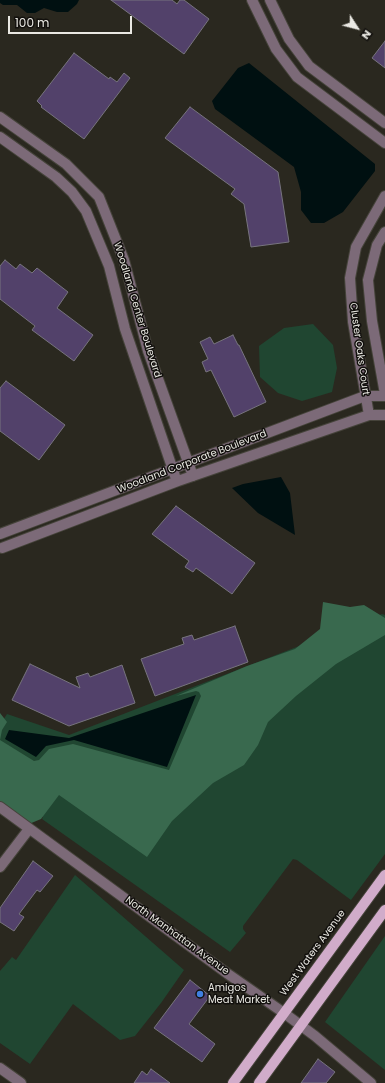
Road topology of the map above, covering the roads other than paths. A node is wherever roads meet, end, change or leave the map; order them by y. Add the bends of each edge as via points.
1 (252, 0) edge
2 (270, 0) edge
3 (289, 39) junction
4 (276, 49) junction
5 (0, 117) edge
6 (385, 123) edge
7 (0, 136) edge
8 (385, 143) edge
9 (66, 164) junction
10 (56, 177) junction
11 (385, 196) edge
12 (385, 232) edge
13 (137, 307) junction
14 (121, 312) junction
15 (385, 395) edge
16 (366, 396) junction
17 (370, 415) junction
18 (385, 415) edge
19 (187, 464) junction
20 (172, 469) junction
21 (192, 476) junction
22 (178, 481) junction
23 (0, 534) edge
24 (2, 548) dead end
25 (0, 807) edge
26 (29, 828) junction
27 (0, 867) edge
28 (385, 875) edge
29 (385, 910) edge
30 (284, 1013) junction
31 (300, 1026) junction
32 (0, 1068) edge
33 (21, 1083) edge
34 (233, 1083) edge
35 (259, 1083) edge
36 (371, 1083) edge

1 - 4 street
2 - 3 street
3 - 4 street
3 - 6 street via 309,66
4 - 8 street via 297,77
5 - 9 street, Woodland Center Boulevard
7 - 10 street, Woodland Center Boulevard
9 - 10 street
9 - 13 street, Woodland Center Boulevard via 99,197 124,260
10 - 14 street, Woodland Center Boulevard via 72,192 86,211 109,266
11 - 16 street, Cluster Oaks Court via 356,247 350,278 353,322
12 - 15 street, Cluster Oaks Court via 377,245 368,280 372,321
13 - 14 street
13 - 19 street, Woodland Center Boulevard via 148,351
14 - 20 street, Woodland Center Boulevard
15 - 16 street, Woodland Corporate Boulevard
16 - 17 street, Cluster Oaks Court
16 - 19 street, Woodland Corporate Boulevard
17 - 18 street, Woodland Corporate Boulevard
17 - 21 street, Woodland Corporate Boulevard
19 - 20 street, Woodland Corporate Boulevard
19 - 21 street, Woodland Center Boulevard
20 - 22 street, Woodland Center Boulevard
20 - 23 street, Woodland Corporate Boulevard
21 - 22 street, Woodland Corporate Boulevard
22 - 24 street, Woodland Corporate Boulevard
25 - 26 street, North Manhattan Avenue
26 - 27 street
26 - 30 street, North Manhattan Avenue
28 - 30 main road, West Waters Avenue
29 - 31 main road
30 - 31 street, North Manhattan Avenue
30 - 34 main road, West Waters Avenue
31 - 35 main road
31 - 36 street, North Manhattan Avenue
32 - 33 street

